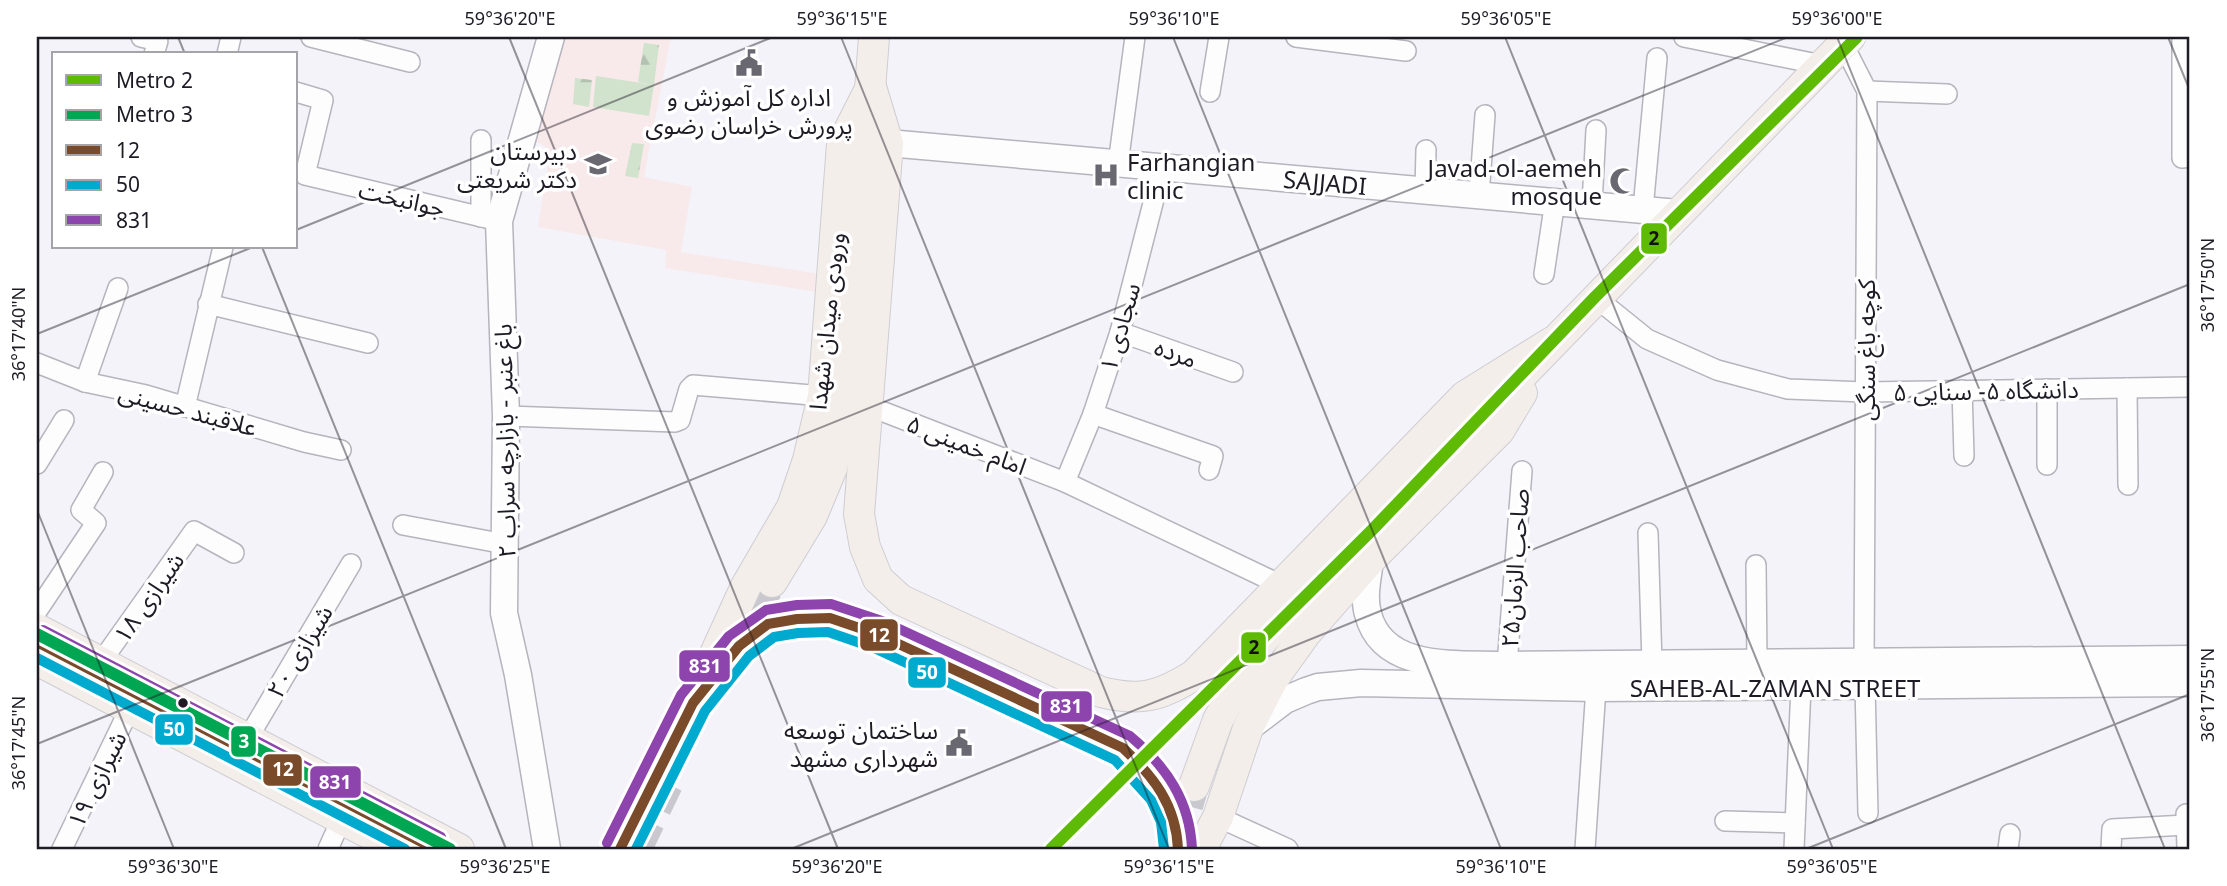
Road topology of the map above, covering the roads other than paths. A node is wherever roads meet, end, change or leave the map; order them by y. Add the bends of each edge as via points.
1 (141, 37) edge
2 (551, 37) edge
3 (874, 37) edge
4 (1135, 37) edge
5 (1220, 37) edge
6 (1296, 37) edge
7 (1684, 37) edge
8 (2182, 37) edge
9 (323, 38) edge
10 (1847, 40) edge
11 (1406, 51) dead end
12 (155, 52) edge
13 (1657, 58) dead end
14 (410, 62) dead end
15 (1822, 65) junction
16 (871, 87) junction
17 (1867, 91) junction
18 (1210, 92) dead end
19 (298, 93) edge
20 (1947, 94) dead end
21 (2186, 105) edge
22 (1485, 114) dead end
23 (1596, 130) dead end
24 (481, 140) dead end
25 (877, 145) junction
26 (1426, 150) dead end
27 (2186, 157) edge
28 (1118, 164) junction
29 (1162, 168) junction
30 (1425, 190) junction
31 (1479, 195) junction
32 (1555, 201) junction
33 (1592, 204) junction
34 (1643, 209) junction
35 (1678, 213) junction
36 (490, 219) junction
37 (223, 248) edge
38 (1544, 274) dead end
39 (118, 288) dead end
40 (1595, 297) junction
41 (208, 304) junction
42 (1120, 332) junction
43 (1552, 342) junction
44 (368, 343) dead end
45 (37, 363) edge
46 (1233, 372) dead end
47 (85, 383) junction
48 (2190, 387) edge
49 (2127, 388) junction
50 (2047, 389) junction
51 (1962, 390) junction
52 (1864, 392) junction
53 (822, 396) junction
54 (185, 407) junction
55 (869, 409) junction
56 (1093, 414) junction
57 (506, 416) junction
58 (64, 420) dead end
59 (341, 450) dead end
60 (1965, 456) dead end
61 (37, 464) edge
62 (2047, 465) dead end
63 (1209, 470) dead end
64 (1522, 471) dead end
65 (103, 472) dead end
66 (1065, 482) junction
67 (2128, 485) dead end
68 (403, 525) dead end
69 (1648, 533) dead end
70 (505, 544) junction
71 (234, 553) dead end
72 (1370, 560) junction
73 (351, 564) dead end
74 (1756, 565) dead end
75 (772, 582) tunnel mouth
76 (1280, 584) junction
77 (37, 611) edge
78 (37, 629) edge
79 (2190, 659) edge
80 (37, 660) edge
81 (102, 662) junction
82 (1757, 663) junction
83 (1651, 664) junction
84 (1507, 665) junction
85 (1865, 674) junction
86 (2190, 683) edge
87 (1801, 686) junction
88 (1596, 688) junction
89 (693, 703) junction
90 (130, 708) junction
91 (1248, 728) junction
92 (247, 738) junction
93 (1194, 786) tunnel mouth
94 (1868, 813) dead end
95 (1218, 817) junction
96 (342, 818) junction
97 (1725, 821) dead end
98 (1795, 823) junction
99 (62, 849) edge
100 (328, 849) edge
101 (399, 849) edge
102 (459, 849) edge
103 (547, 849) edge
104 (620, 849) edge
105 (1178, 849) edge
106 (1201, 849) edge
107 (1287, 849) edge
108 (1585, 849) edge
109 (1794, 849) edge
110 (2111, 849) edge
111 (2187, 849) edge

1 - 12 street via 158,41
2 - 36 main road, باغ عنبر - بازارچه سراب ۲
3 - 16 main road
4 - 28 street
5 - 18 street
6 - 11 street
7 - 15 street
8 - 21 street
9 - 14 street
10 - 15 main road
10 - 17 street, کوچه باغ سنگی
13 - 34 street
15 - 35 main road
16 - 25 main road
16 - 53 main road, ورودی میدان شهدا via 842,144
17 - 20 street
17 - 52 street, کوچه باغ سنگی
19 - 36 street, جوانبخت via 323,100 305,175
21 - 27 street
22 - 31 street
23 - 33 street
24 - 36 street
25 - 28 main road, SAJJADI
25 - 55 main road
25 - 75 main road via 846,407 832,468 812,516
26 - 30 street
28 - 29 main road, SAJJADI
29 - 30 main road, SAJJADI
29 - 42 street, سجادی ۱
30 - 31 main road, SAJJADI
31 - 32 main road, SAJJADI
32 - 33 main road, SAJJADI
32 - 38 street
33 - 34 main road, SAJJADI
34 - 35 main road, SAJJADI
35 - 40 main road
36 - 57 main road, باغ عنبر - بازارچه سراب ۲
37 - 41 street
39 - 47 street
40 - 43 main road
40 - 52 street, دانشگاه ۵- سنایی ۵ via 1647,339 1717,370 1788,390
41 - 44 street
41 - 54 street
42 - 46 street, مرده
42 - 56 street, سجادی ۱
43 - 72 main road via 1499,430
43 - 76 main road via 1465,396
43 - 93 main road via 1261,642 1218,720
45 - 47 street, علاقبند حسینی
47 - 54 street, علاقبند حسینی
48 - 49 street, دانشگاه ۵- سنایی ۵
49 - 50 street, دانشگاه ۵- سنایی ۵
49 - 67 street
50 - 51 street, دانشگاه ۵- سنایی ۵
50 - 62 street
51 - 52 street, دانشگاه ۵- سنایی ۵
51 - 60 street
52 - 85 street, کوچه باغ سنگی
53 - 57 street via 693,385 680,420 675,422
53 - 89 main road, ورودی میدان شهدا via 792,507 746,586
54 - 59 street, علاقبند حسینی
55 - 66 street, امام خمینی ۵
55 - 76 main road via 859,514 878,579 901,600 1101,692 1126,698 1157,695 1180,684 1236,634
56 - 63 street via 1213,456
56 - 66 street, سجادی ۱
57 - 70 main road, باغ عنبر - بازارچه سراب ۲
58 - 61 street
64 - 84 street, صاحب الزمان۲۵
65 - 77 street via 81,510 96,522
66 - 76 street, امام خمینی ۵
68 - 70 street
69 - 83 street
70 - 103 main road, باغ عنبر - بازارچه سراب ۲ via 505,613
71 - 81 street, شیرازی ۱۸ via 194,531
72 - 84 main road via 1367,613 1388,647 1421,660
72 - 91 main road via 1306,632 1273,679
73 - 92 street, شیرازی ۲۰
74 - 82 street
78 - 81 main road
79 - 85 main road
80 - 90 main road
81 - 92 main road
82 - 83 main road
82 - 85 main road
83 - 84 main road
85 - 86 main road, SAHEB-AL-ZAMAN STREET
85 - 87 main road, SAHEB-AL-ZAMAN STREET
85 - 94 street, کوچه باغ سنگی
87 - 88 main road, SAHEB-AL-ZAMAN STREET
87 - 98 street
88 - 91 main road, SAHEB-AL-ZAMAN STREET via 1318,687 1284,700
88 - 108 street
89 - 104 main road
89 - 105 main road via 738,646 768,624 830,618 877,634 1123,748 1165,794 1179,831
90 - 96 main road
90 - 99 street, شیرازی ۱۹
91 - 95 main road
92 - 102 main road
95 - 106 main road
95 - 107 street
96 - 100 street
96 - 101 main road
97 - 98 street
98 - 109 street
110 - 111 street via 2112,829 2186,819

